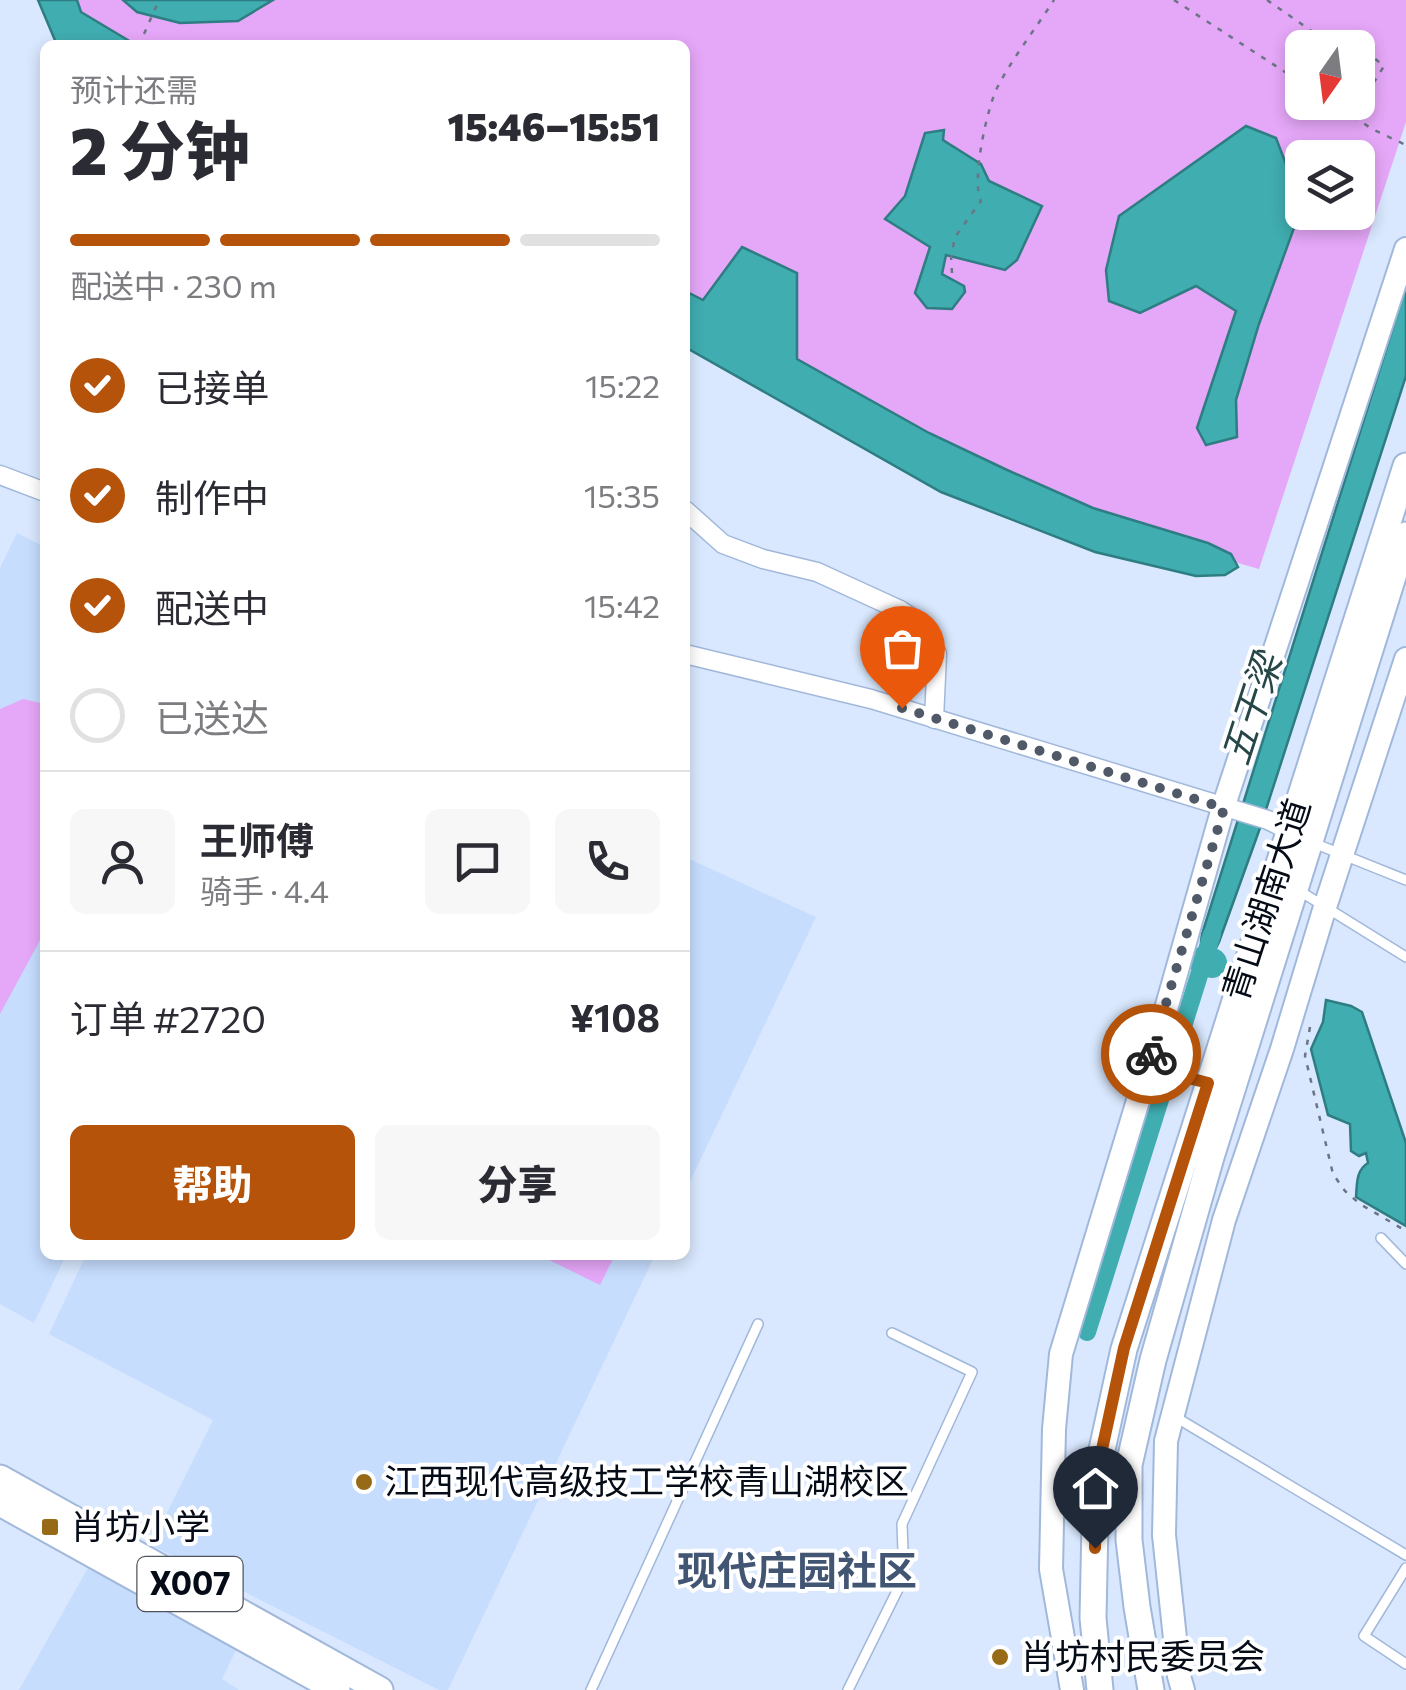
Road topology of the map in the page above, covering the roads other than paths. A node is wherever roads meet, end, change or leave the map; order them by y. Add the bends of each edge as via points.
1 (1406, 248) edge
2 (1406, 466) edge
3 (0, 476) edge
4 (40, 490) edge
5 (690, 514) edge
6 (1406, 535) edge
7 (690, 655) edge
8 (1406, 659) edge
9 (934, 718) junction
10 (1226, 808) junction
11 (1289, 831) junction
12 (1342, 854) junction
13 (1406, 880) edge
14 (1296, 888) junction
15 (1325, 907) junction
16 (1406, 957) edge
17 (1149, 1068) junction
18 (1199, 1081) junction
19 (1381, 1238) dead end
20 (1406, 1264) edge
21 (758, 1324) dead end
22 (892, 1333) dead end
23 (1172, 1415) junction
24 (0, 1478) edge
25 (0, 1503) edge
26 (1406, 1555) edge
27 (1406, 1568) edge
28 (1406, 1664) edge
29 (337, 1690) edge
30 (380, 1690) edge
31 (591, 1690) edge
32 (848, 1690) edge
33 (1072, 1690) edge
34 (1100, 1690) edge
35 (1151, 1690) edge
36 (1184, 1690) edge

1 - 10 main road
2 - 11 main road, 青山湖南大道
3 - 4 street
5 - 9 street via 723,544 817,572 921,624 937,654
6 - 11 main road, 青山湖南大道
7 - 9 street
8 - 12 main road
9 - 10 street
10 - 11 street
10 - 17 main road
11 - 12 lane
11 - 14 main road, 青山湖南大道
11 - 18 main road, 青山湖南大道
12 - 13 lane
12 - 15 main road
14 - 15 lane
14 - 35 main road, 青山湖南大道 via 1152,1360 1129,1465 1129,1540
15 - 16 lane
15 - 23 main road via 1224,1220
17 - 18 lane
17 - 33 main road via 1061,1354 1051,1569
18 - 34 main road, 青山湖南大道 via 1124,1348 1096,1477 1093,1618
19 - 20 lane
21 - 31 lane
22 - 32 lane via 972,1372 902,1524 904,1577
23 - 26 lane
23 - 36 main road via 1164,1535
24 - 30 main road, X007
25 - 29 main road
27 - 28 lane via 1364,1636

